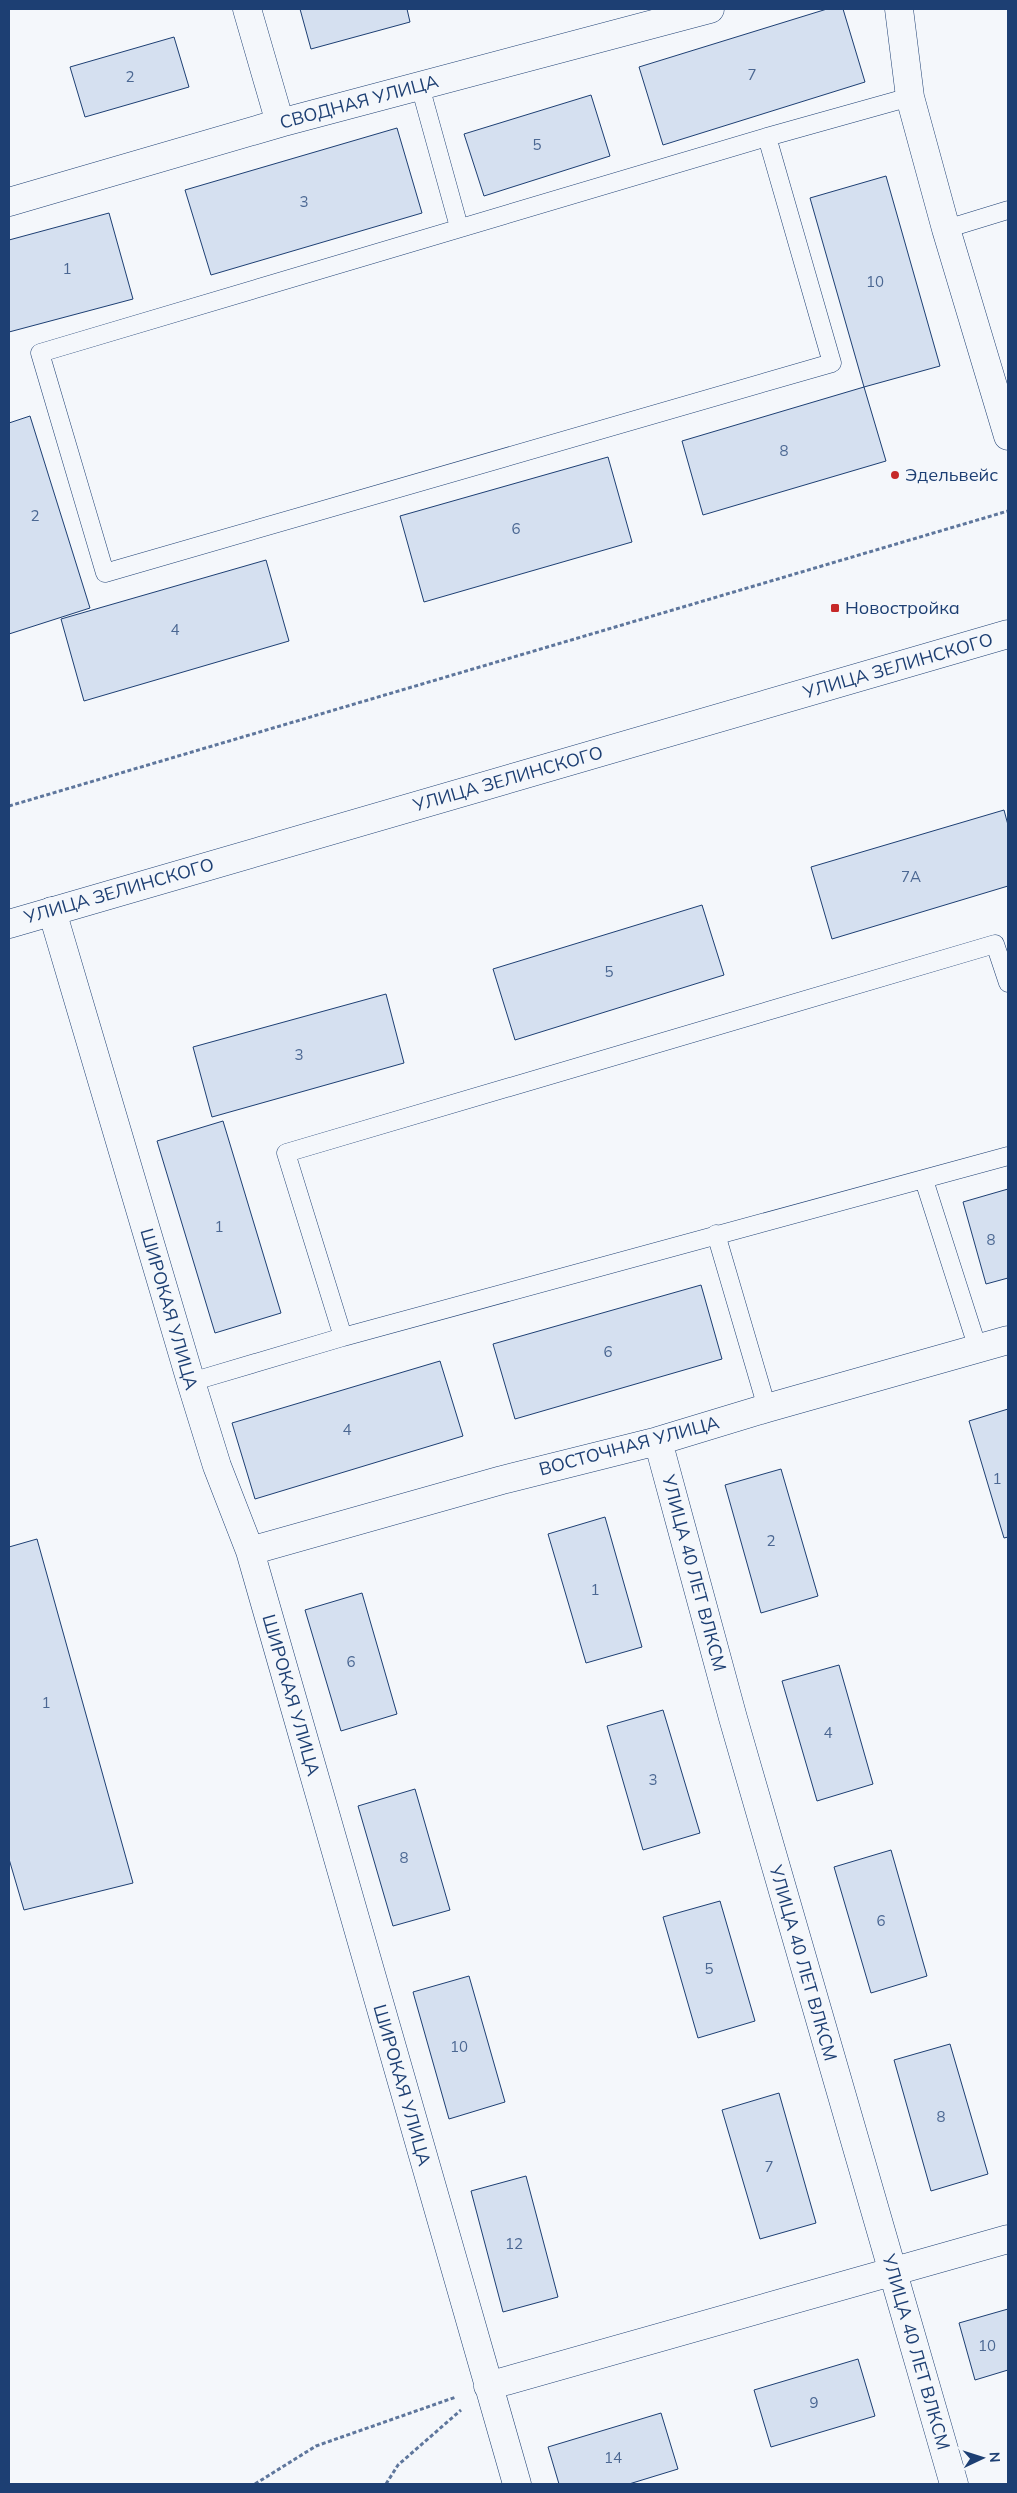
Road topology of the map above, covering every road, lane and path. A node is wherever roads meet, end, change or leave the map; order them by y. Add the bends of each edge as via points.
1 (247, 9) edge
2 (899, 9) edge
3 (694, 11) edge
4 (420, 86) junction
5 (910, 97) junction
6 (280, 123) junction
7 (767, 137) junction
8 (9, 202) edge
9 (1008, 210) edge
10 (459, 227) junction
11 (946, 229) junction
12 (1008, 436) edge
13 (1008, 511) edge
14 (1008, 634) edge
15 (9, 806) edge
16 (52, 911) junction
17 (9, 924) edge
18 (1008, 983) edge
19 (1008, 1156) edge
20 (924, 1180) junction
21 (716, 1234) junction
22 (343, 1337) junction
23 (1008, 1340) edge
24 (978, 1349) junction
25 (190, 1382) junction
26 (767, 1408) junction
27 (658, 1441) junction
28 (250, 1551) junction
29 (1008, 2239) edge
30 (892, 2272) junction
31 (488, 2386) junction
32 (255, 2484) edge
33 (386, 2484) edge
34 (517, 2484) edge
35 (954, 2484) edge

1 - 6 street
2 - 5 street
3 - 4 street, СВОДНАЯ УЛИЦА
4 - 6 street, СВОДНАЯ УЛИЦА
4 - 10 lane
5 - 7 lane
5 - 11 street
6 - 8 street, СВОДНАЯ УЛИЦА
7 - 10 lane
7 - 10 lane via 832,363 105,573 40,353
9 - 11 lane
11 - 12 street
13 - 15 path
14 - 16 street, УЛИЦА ЗЕЛИНСКОГО
16 - 17 street, УЛИЦА ЗЕЛИНСКОГО
16 - 25 street, ШИРОКАЯ УЛИЦА
18 - 22 lane via 995,944 286,1153
19 - 20 lane
20 - 21 lane
20 - 24 lane
21 - 22 lane
21 - 26 lane
22 - 25 lane
23 - 24 street, ВОСТОЧНАЯ УЛИЦА
24 - 26 street, ВОСТОЧНАЯ УЛИЦА
25 - 28 street, ШИРОКАЯ УЛИЦА via 217,1466
26 - 27 street, ВОСТОЧНАЯ УЛИЦА
27 - 28 street, ВОСТОЧНАЯ УЛИЦА via 502,1480
27 - 30 street, УЛИЦА 40 ЛЕТ ВЛКСМ via 733,1718
28 - 31 street, ШИРОКАЯ УЛИЦА
29 - 30 street
30 - 31 street
30 - 35 street, УЛИЦА 40 ЛЕТ ВЛКСМ
31 - 32 path via 316,2446
31 - 33 path via 398,2465
31 - 34 street, ШИРОКАЯ УЛИЦА

